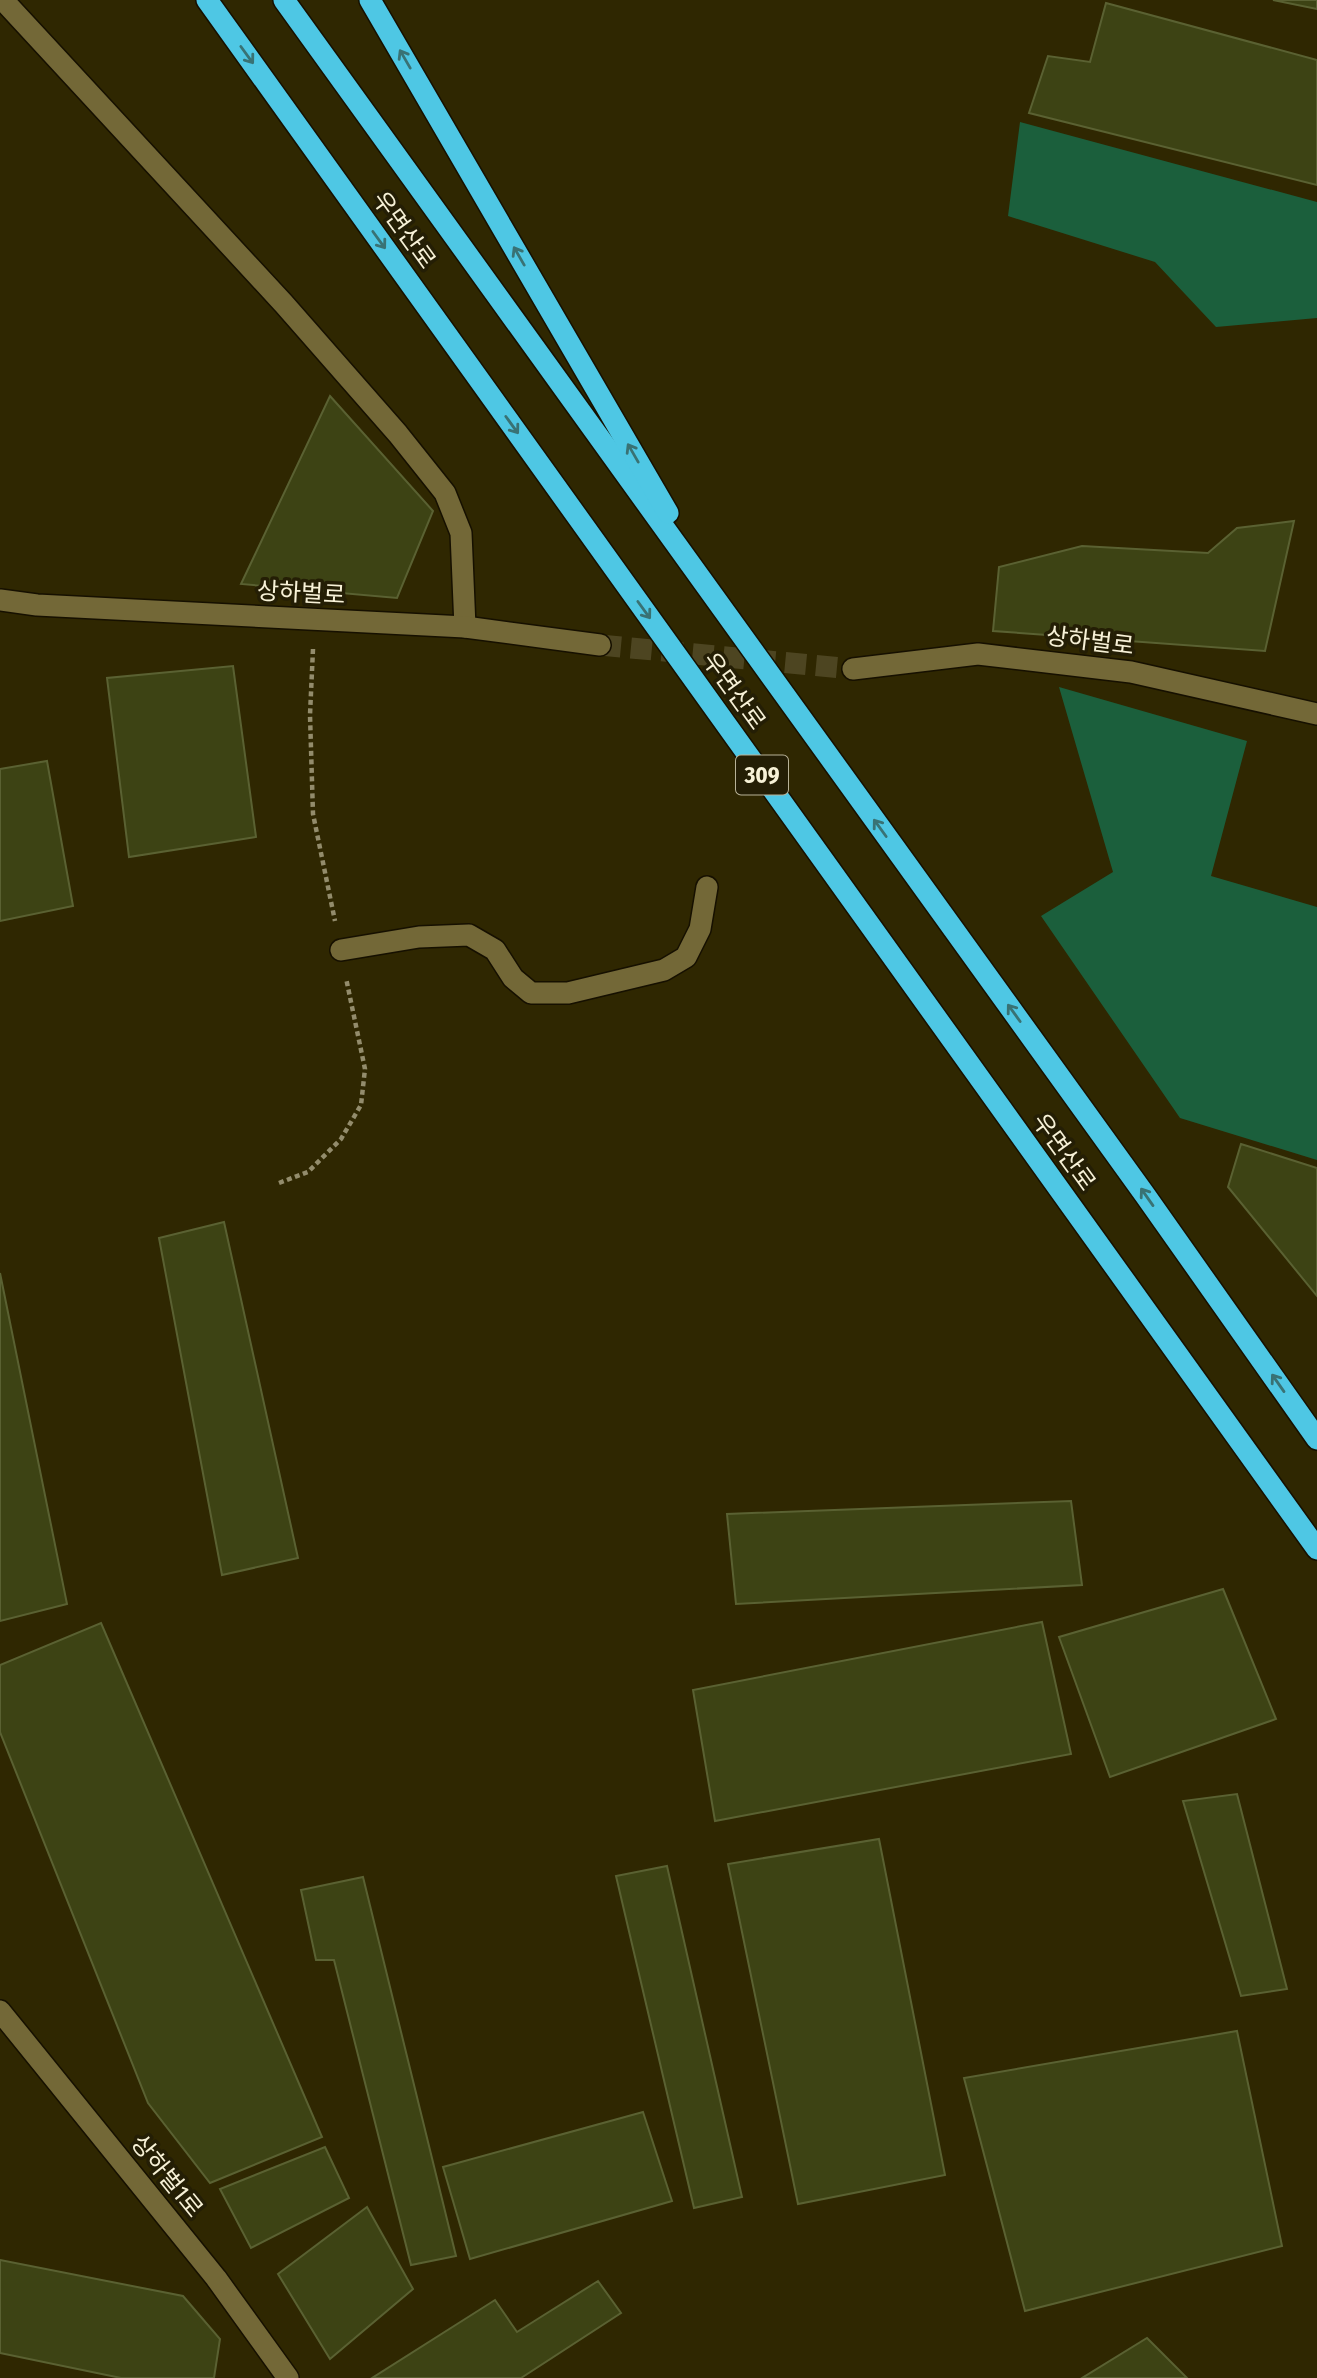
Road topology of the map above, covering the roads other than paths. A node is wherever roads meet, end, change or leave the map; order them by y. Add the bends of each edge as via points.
1 (3, 0) edge
2 (207, 0) edge
3 (284, 0) edge
4 (370, 0) edge
5 (0, 600) edge
6 (728, 618) junction
7 (465, 628) junction
8 (600, 645) tunnel mouth
9 (853, 669) tunnel mouth
10 (1317, 714) edge
11 (708, 887) dead end
12 (341, 950) road end
13 (1317, 1439) edge
14 (1317, 1549) edge
15 (0, 2011) edge
16 (288, 2378) edge

1 - 7 street via 284,304 445,493 461,533
2 -> 14 highway, 우면산로 / 309
3 - 6 highway, 우면산로 / 309
6 -> 4 highway
5 - 7 street, 상하벌로
13 -> 6 highway, 우면산로 / 309
7 - 8 street, 상하벌로
9 - 10 street, 상하벌로 via 978,654 1131,672
11 - 12 street via 700,929 686,957 664,970 568,993 531,993 513,978 495,950 469,935 419,937
15 - 16 street, 상하벌1로 via 216,2278

